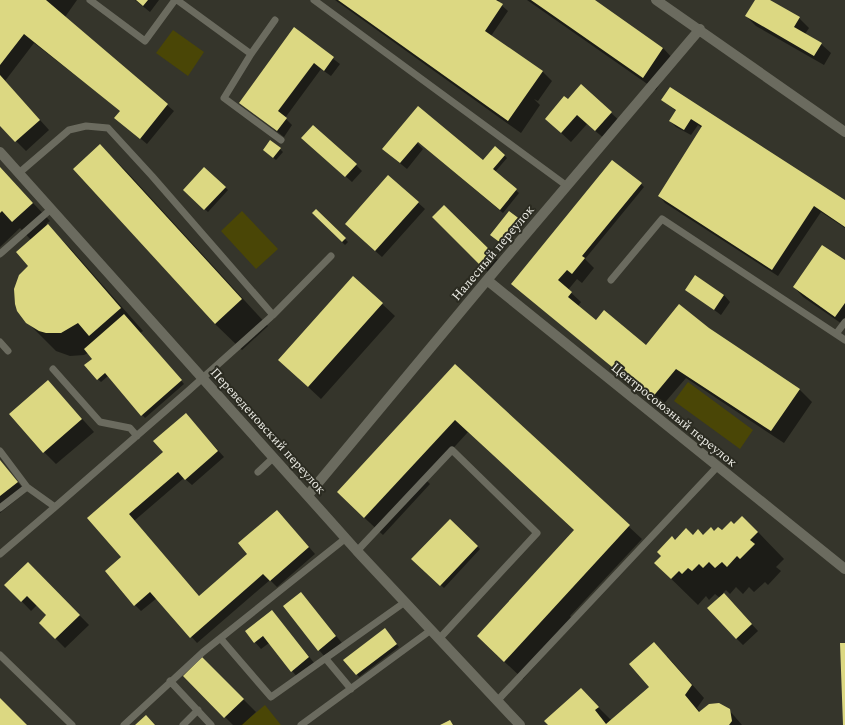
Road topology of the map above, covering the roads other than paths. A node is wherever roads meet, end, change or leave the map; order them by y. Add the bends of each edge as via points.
1 (90, 0) edge
2 (176, 0) edge
3 (314, 0) edge
4 (656, 0) edge
5 (275, 20) dead end
6 (700, 29) junction
7 (251, 54) junction
8 (845, 132) edge
9 (281, 140) dead end
10 (2, 157) edge
11 (19, 173) junction
12 (567, 186) junction
13 (51, 209) junction
14 (0, 254) edge
15 (332, 256) dead end
16 (487, 280) junction
17 (611, 280) dead end
18 (273, 315) junction
19 (845, 322) edge
20 (836, 334) junction
21 (845, 340) edge
22 (0, 342) edge
23 (8, 351) dead end
24 (53, 369) dead end
25 (202, 379) junction
26 (137, 436) junction
27 (0, 451) edge
28 (273, 458) junction
29 (717, 467) junction
30 (258, 472) dead end
31 (28, 487) junction
32 (308, 495) junction
33 (55, 507) junction
34 (0, 508) edge
35 (346, 538) junction
36 (357, 550) junction
37 (0, 554) edge
38 (845, 569) edge
39 (405, 602) junction
40 (431, 630) junction
41 (439, 638) junction
42 (220, 639) junction
43 (0, 655) edge
44 (326, 659) junction
45 (170, 681) junction
46 (351, 689) junction
47 (497, 701) junction
48 (198, 710) junction
49 (72, 725) edge
50 (124, 725) edge
51 (182, 725) edge
52 (211, 725) edge
53 (301, 725) edge
54 (520, 725) edge

1 - 2 lane via 145,41
2 - 7 lane
3 - 12 lane
4 - 6 street
5 - 7 lane
6 - 8 street
6 - 12 street, Налесный переулок
7 - 9 lane via 224,98
10 - 11 street, Переведеновский переулок
11 - 13 street, Переведеновский переулок
11 - 18 lane via 69,130 86,126 108,128
12 - 16 street, Налесный переулок
13 - 14 lane
13 - 25 street, Переведеновский переулок
15 - 18 lane
16 - 29 street, Центросоюзный переулок
16 - 32 street, Налесный переулок
17 - 20 lane via 662,218
18 - 25 lane
19 - 20 lane
20 - 21 lane
22 - 23 lane
24 - 26 lane via 100,422 130,428
25 - 26 lane
25 - 28 street, Переведеновский переулок
26 - 33 lane
27 - 31 lane
28 - 30 lane
28 - 32 street, Переведеновский переулок
29 - 38 street, Центросоюзный переулок
29 - 47 lane
31 - 33 lane
31 - 34 lane
32 - 35 street, Переведеновский переулок
33 - 37 lane
35 - 36 street, Переведеновский переулок
35 - 42 lane
36 - 39 street, Переведеновский переулок
36 - 41 lane via 452,450 537,533
39 - 40 street, Переведеновский переулок
39 - 44 lane
40 - 41 street, Переведеновский переулок
40 - 46 lane
41 - 47 street, Переведеновский переулок
42 - 44 lane via 271,697
42 - 45 lane
43 - 49 lane
44 - 46 lane
45 - 48 lane
45 - 50 lane
46 - 53 lane
47 - 54 street, Переведеновский переулок
48 - 51 lane
48 - 52 lane

